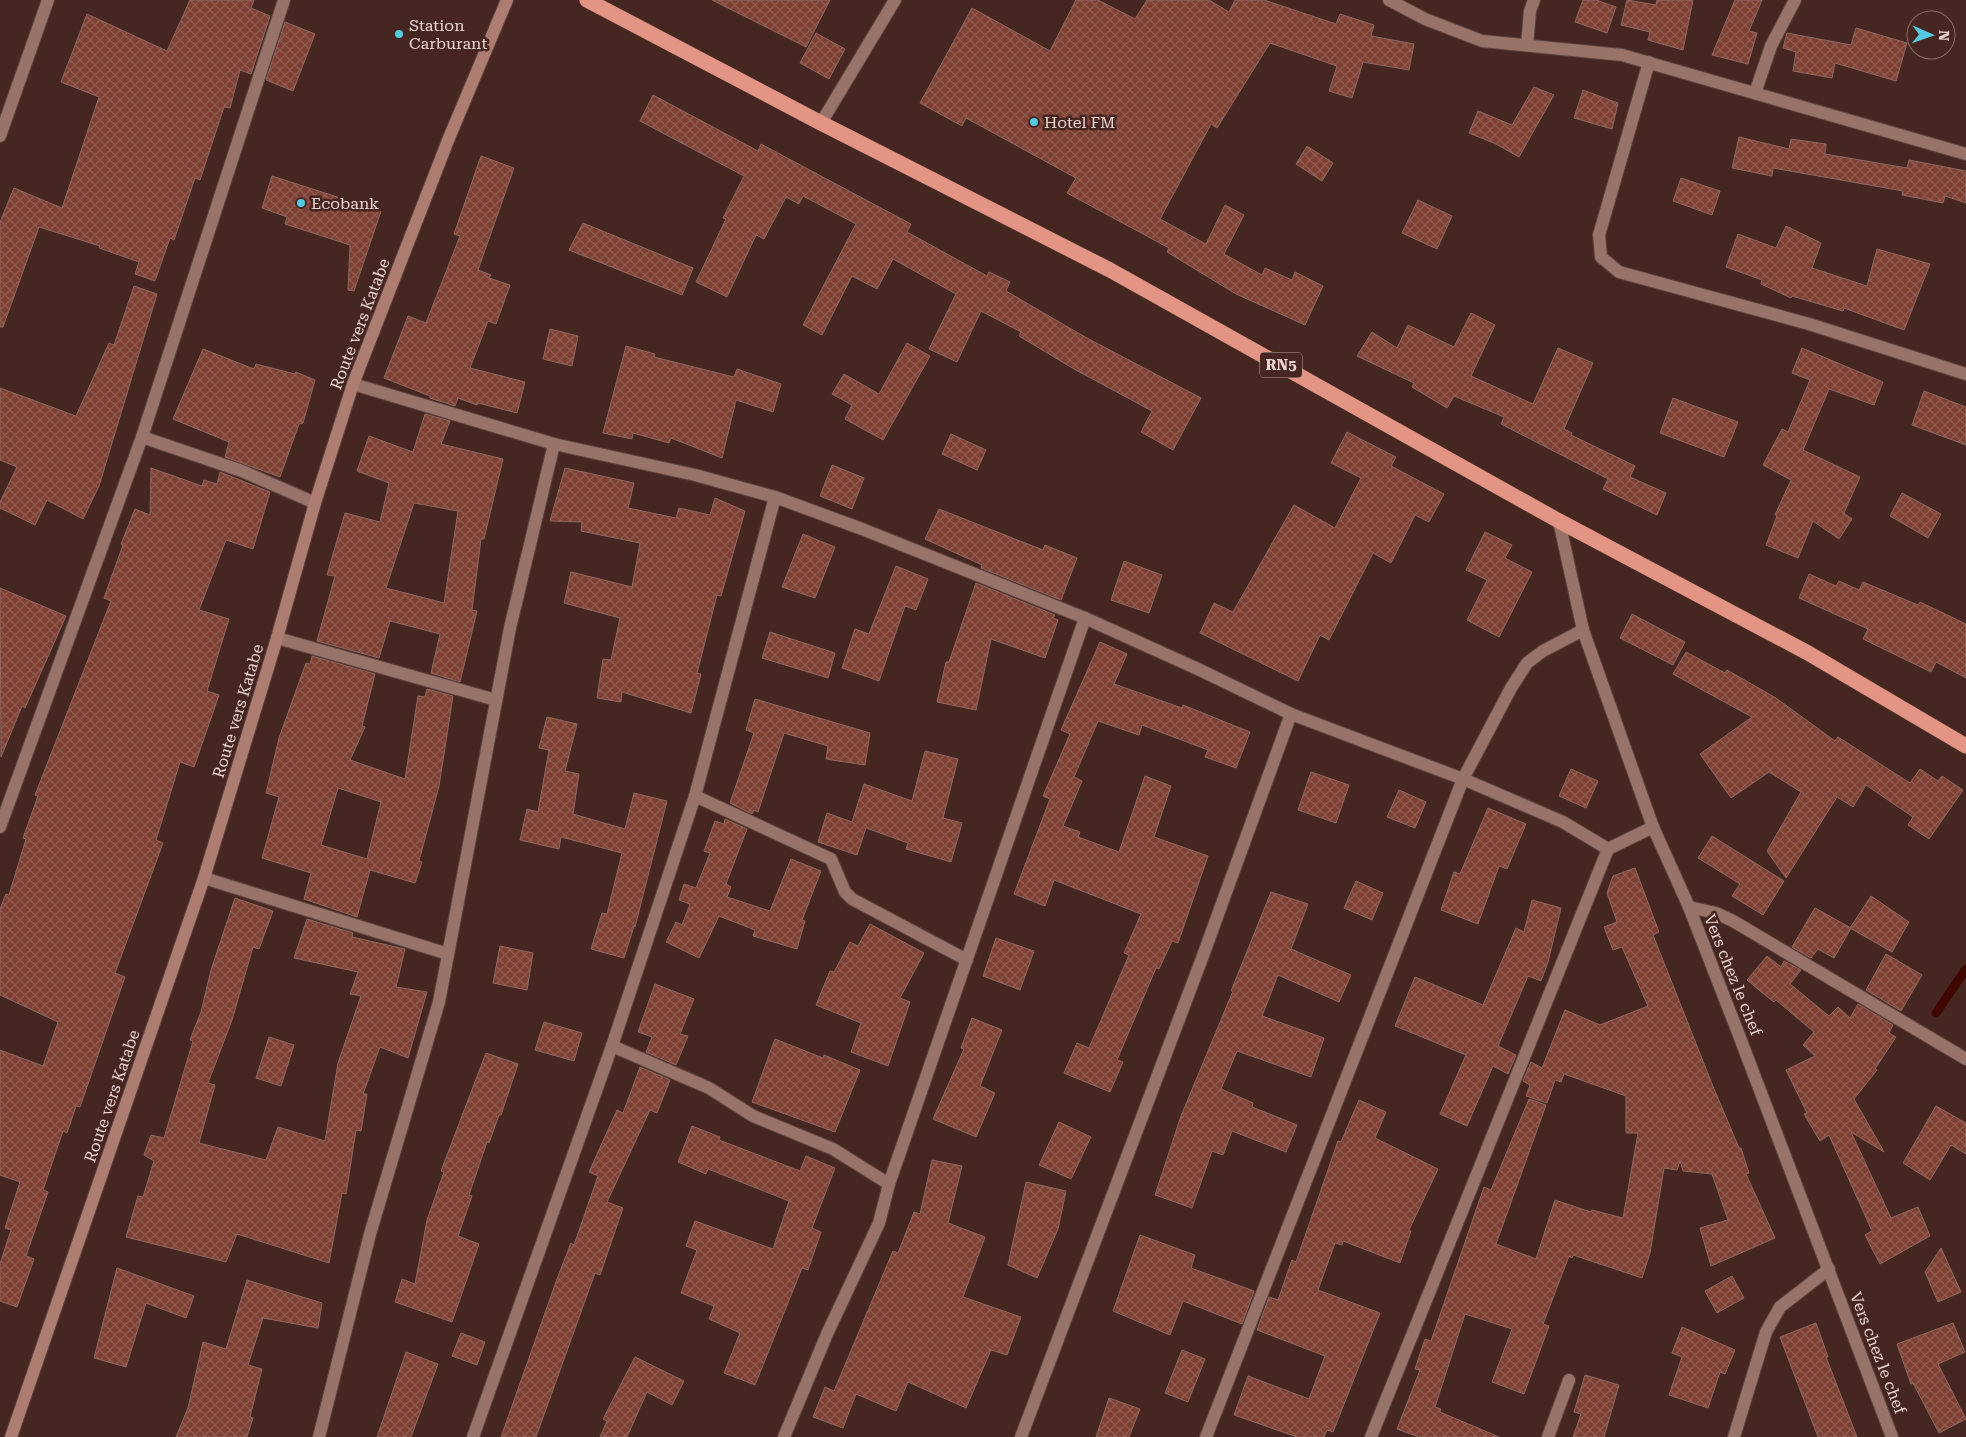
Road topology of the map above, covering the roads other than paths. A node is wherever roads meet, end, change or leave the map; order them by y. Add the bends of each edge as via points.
1 (48, 0) edge
2 (284, 0) edge
3 (507, 0) edge
4 (587, 0) edge
5 (895, 0) edge
6 (1390, 0) edge
7 (1534, 0) edge
8 (1795, 0) edge
9 (1526, 45) junction
10 (1649, 62) junction
11 (1755, 93) junction
12 (821, 123) junction
13 (0, 136) edge
14 (1966, 154) edge
15 (1966, 374) edge
16 (353, 384) junction
17 (142, 437) junction
18 (554, 444) junction
19 (775, 497) junction
20 (315, 503) junction
21 (1559, 521) junction
22 (1085, 618) junction
23 (1582, 630) junction
24 (277, 638) junction
25 (496, 700) junction
26 (1291, 714) junction
27 (1966, 746) edge
28 (1463, 779) junction
29 (695, 796) junction
30 (0, 827) edge
31 (1653, 827) junction
32 (1608, 849) junction
33 (204, 878) junction
34 (1688, 907) junction
35 (448, 954) junction
36 (967, 960) junction
37 (612, 1046) junction
38 (1966, 1059) edge
39 (889, 1184) junction
40 (1829, 1269) junction
41 (1569, 1380) dead end
42 (12, 1437) edge
43 (319, 1437) edge
44 (473, 1437) edge
45 (784, 1437) edge
46 (1022, 1437) edge
47 (1206, 1437) edge
48 (1371, 1437) edge
49 (1548, 1437) edge
50 (1734, 1437) edge
51 (1892, 1437) edge

1 - 13 street
2 - 17 street
3 - 16 street, Route vers Katabe
4 - 12 highway, RN5
5 - 12 street
6 - 9 street via 1465,36
7 - 9 street
8 - 11 street via 1771,46
9 - 10 street via 1622,55
10 - 11 street
10 - 15 street via 1599,235 1602,258 1619,272 1809,324
11 - 14 street
12 - 21 highway, RN5 via 1110,270
16 - 18 street
16 - 20 street, Route vers Katabe
17 - 20 street via 242,471
17 - 30 street
18 - 19 street via 694,475
18 - 25 street
19 - 22 street
19 - 29 street
20 - 24 street, Route vers Katabe
21 - 23 street, Vers chez le chef
21 - 27 highway, RN5 via 1808,653
22 - 26 street
22 - 36 street
23 - 28 street via 1527,663
23 - 31 street, Vers chez le chef
24 - 25 street
24 - 33 street, Route vers Katabe
25 - 35 street
26 - 28 street
26 - 46 street
28 - 32 street via 1562,822
28 - 47 street
29 - 36 street via 831,859 845,892 852,898
29 - 37 street
31 - 32 street
31 - 34 street, Vers chez le chef
32 - 48 street
33 - 35 street
33 - 42 street, Route vers Katabe
34 - 38 street via 1716,913 1733,921
34 - 40 street, Vers chez le chef
35 - 43 street via 439,1002 370,1234
36 - 39 street
37 - 39 street via 709,1088 753,1116 833,1149
37 - 44 street
39 - 45 street via 879,1223
40 - 50 street via 1780,1307 1766,1332
40 - 51 street, Vers chez le chef
41 - 49 street

